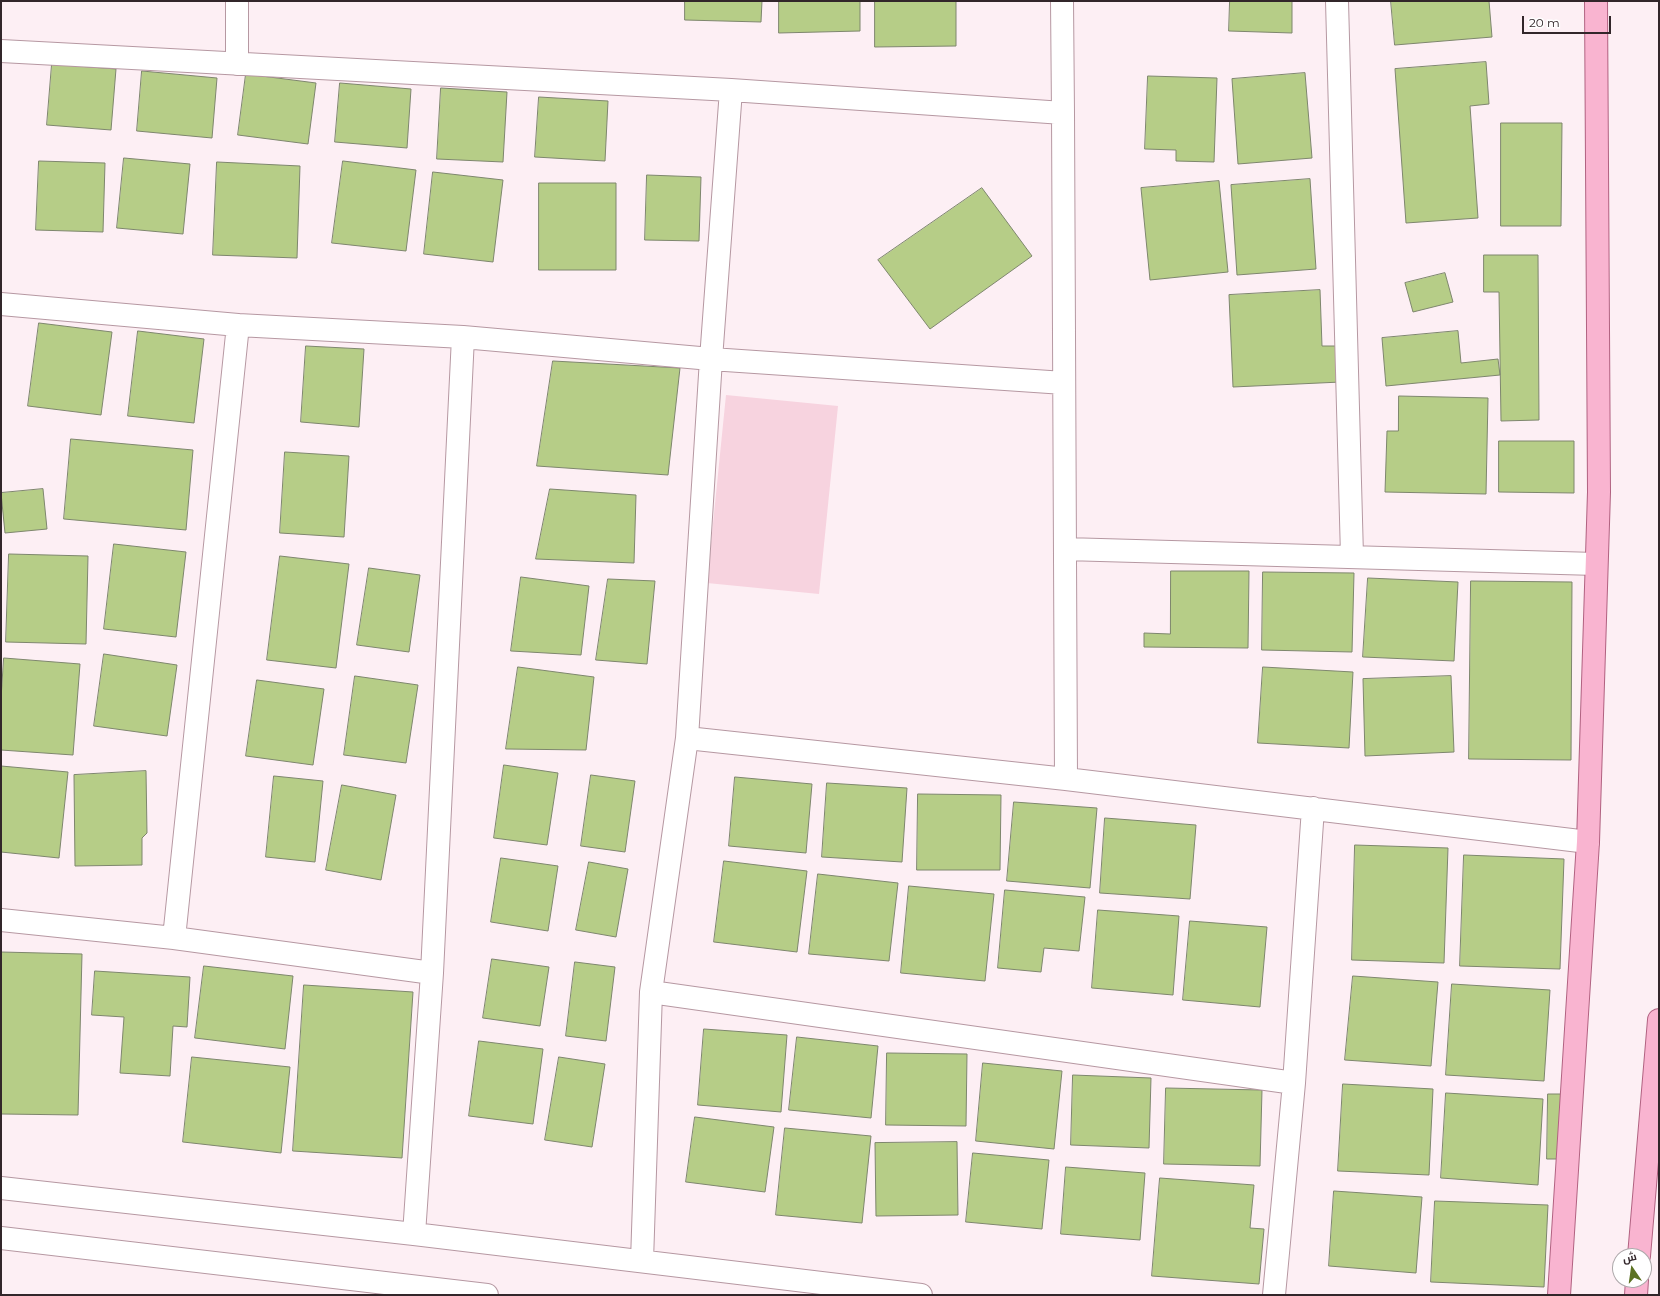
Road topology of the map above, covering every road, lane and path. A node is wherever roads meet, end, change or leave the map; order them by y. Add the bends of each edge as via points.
1 (237, 1) edge
2 (1062, 1) edge
3 (1337, 1) edge
4 (1596, 1) edge
5 (1, 51) edge
6 (237, 64) junction
7 (731, 90) junction
8 (1063, 113) junction
9 (1, 304) edge
10 (238, 325) junction
11 (463, 337) junction
12 (711, 359) junction
13 (1064, 383) junction
14 (1065, 549) junction
15 (1352, 556) junction
16 (1596, 564) junction
17 (687, 738) junction
18 (1066, 779) junction
19 (1313, 808) junction
20 (1588, 842) junction
21 (1, 920) edge
22 (174, 938) junction
23 (432, 973) junction
24 (651, 992) junction
25 (1659, 1020) edge
26 (1294, 1083) junction
27 (1, 1188) edge
28 (414, 1234) junction
29 (1, 1238) edge
30 (1640, 1248) edge
31 (642, 1260) junction
32 (487, 1295) edge
33 (921, 1295) edge
34 (1274, 1295) edge
35 (1559, 1295) edge

1 - 6 street
2 - 8 street
3 - 15 street
4 - 16 main road via 1599,484
5 - 6 street
6 - 7 street
7 - 8 street
7 - 12 street
8 - 13 street
9 - 10 street
10 - 11 street
10 - 22 street
11 - 12 street
11 - 23 street
12 - 13 street
12 - 17 street
13 - 14 street
14 - 15 street
14 - 18 street
15 - 16 street
16 - 20 main road
17 - 18 street
17 - 24 street
18 - 19 street
19 - 20 street
19 - 26 street
20 - 35 main road
21 - 22 street
22 - 23 street
23 - 28 street
24 - 26 street
24 - 31 street
25 - 30 main road
26 - 34 street
27 - 28 street
28 - 31 street
29 - 32 street
31 - 33 street

